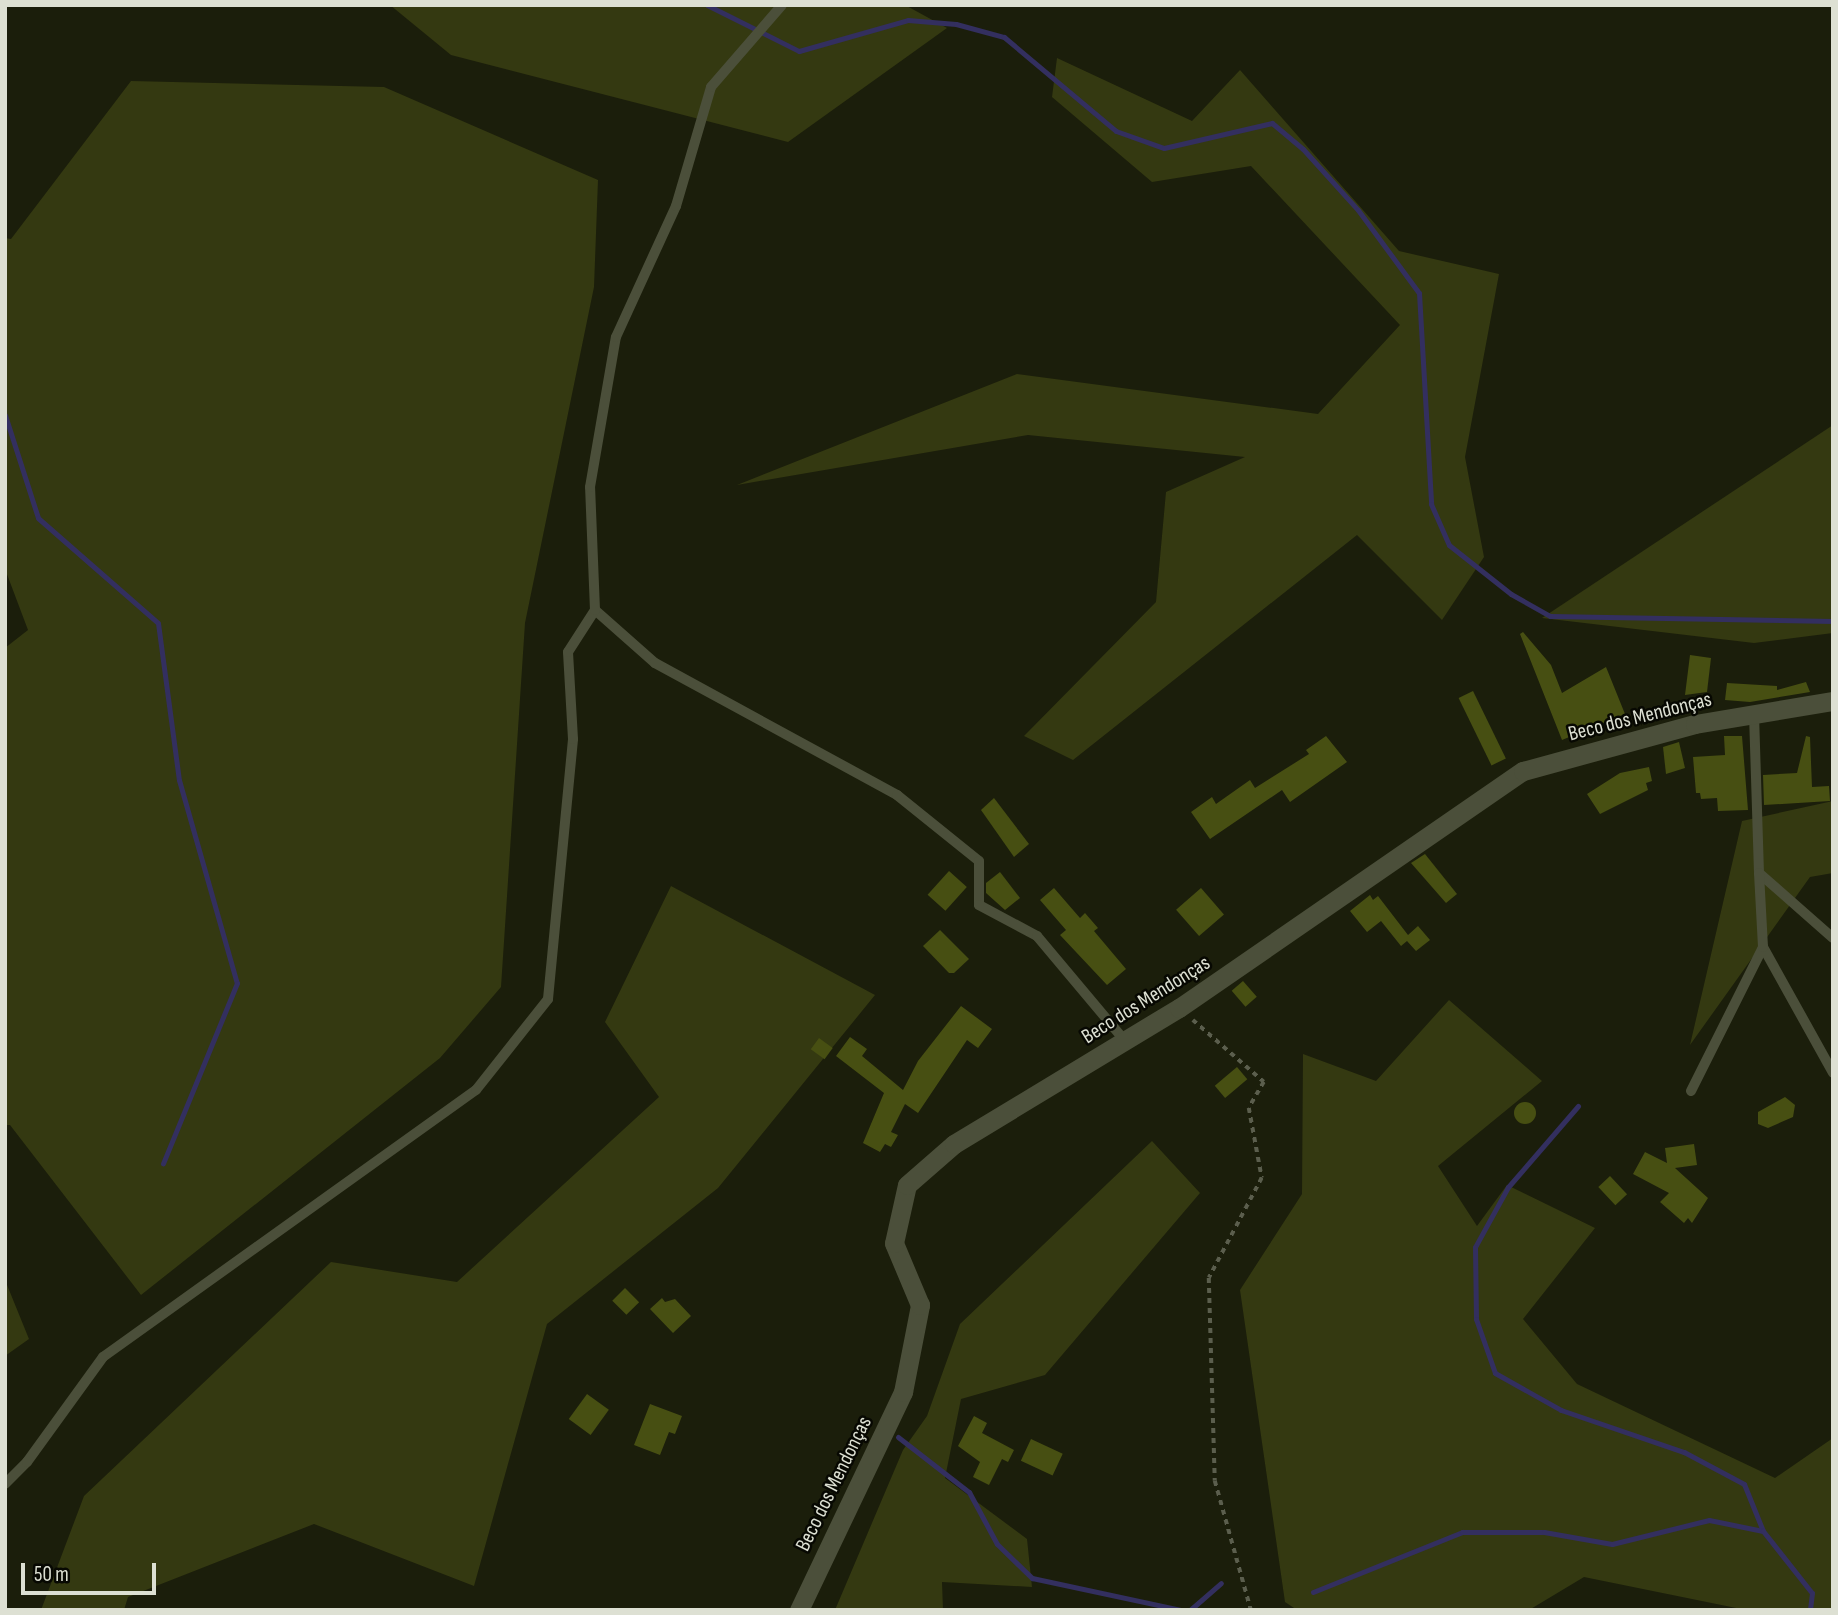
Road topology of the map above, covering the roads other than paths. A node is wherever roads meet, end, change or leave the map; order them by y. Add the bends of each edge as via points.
1 (782, 5) edge
2 (595, 610) junction
3 (1833, 701) edge
4 (1754, 714) junction
5 (1759, 873) junction
6 (1833, 938) edge
7 (1763, 947) junction
8 (1125, 1041) junction
9 (1833, 1073) edge
10 (1691, 1091) dead end
11 (5, 1484) edge
12 (799, 1610) edge

1 - 2 lane via 710,87 676,206 616,337 590,487
2 - 8 lane via 655,663 897,794 979,860 979,905 1037,936
2 - 11 lane via 568,652 573,739 548,999 476,1090 103,1357 27,1462
3 - 4 street, Beco dos Mendonças
4 - 5 lane
4 - 8 street, Beco dos Mendonças via 1695,724 1523,771 1180,1008
5 - 6 lane
5 - 7 lane
7 - 9 lane
7 - 10 lane
8 - 12 street, Beco dos Mendonças via 954,1144 907,1185 894,1243 920,1305 903,1392

